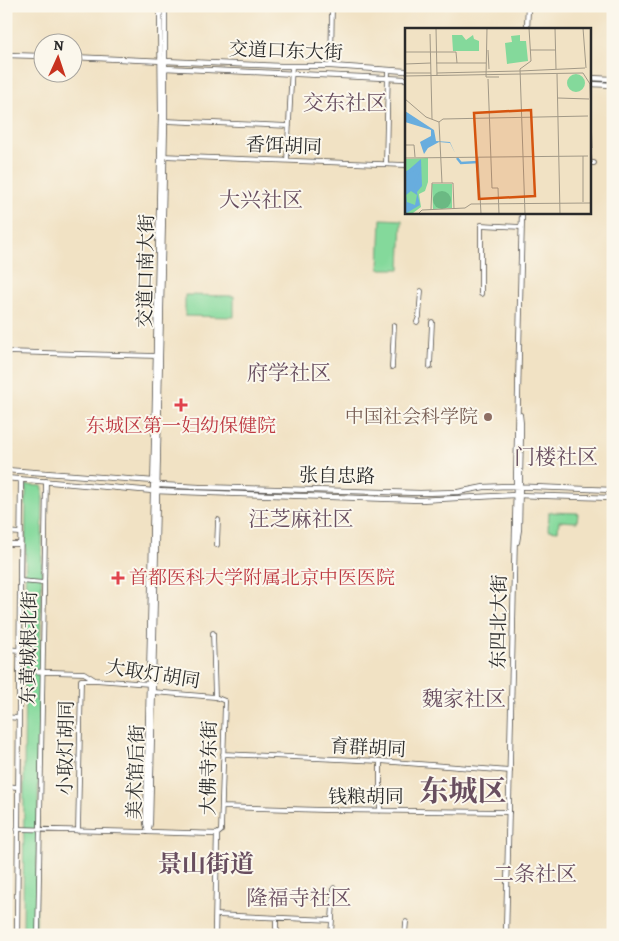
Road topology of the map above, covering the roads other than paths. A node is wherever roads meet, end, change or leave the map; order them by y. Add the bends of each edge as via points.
1 (160, 6) edge
2 (165, 6) edge
3 (332, 6) edge
4 (528, 6) edge
5 (527, 28) edge
6 (6, 54) edge
7 (32, 55) edge
8 (82, 58) edge
9 (162, 62) junction
10 (292, 66) junction
11 (331, 66) junction
12 (164, 68) junction
13 (388, 70) junction
14 (405, 71) edge
15 (291, 74) junction
16 (388, 78) junction
17 (592, 78) edge
18 (405, 79) edge
19 (613, 79) edge
20 (592, 84) edge
21 (613, 85) edge
22 (165, 122) junction
23 (289, 126) junction
24 (162, 156) junction
25 (287, 160) junction
26 (386, 164) junction
27 (405, 164) edge
28 (522, 214) edge
29 (521, 227) junction
30 (421, 291) dead end
31 (481, 294) dead end
32 (417, 322) dead end
33 (432, 322) dead end
34 (394, 325) dead end
35 (6, 352) edge
36 (158, 356) junction
37 (392, 367) dead end
38 (430, 367) dead end
39 (6, 470) edge
40 (21, 470) junction
41 (6, 478) edge
42 (21, 479) junction
43 (46, 481) junction
44 (156, 482) junction
45 (518, 487) junction
46 (613, 490) edge
47 (156, 491) junction
48 (518, 495) junction
49 (613, 498) edge
50 (218, 520) dead end
51 (6, 532) edge
52 (20, 533) junction
53 (6, 544) edge
54 (20, 544) junction
55 (216, 545) dead end
56 (20, 581) junction
57 (44, 583) junction
58 (214, 633) dead end
59 (6, 649) edge
60 (19, 650) junction
61 (18, 671) junction
62 (42, 672) junction
63 (95, 680) junction
64 (150, 684) junction
65 (153, 692) junction
66 (216, 697) junction
67 (224, 701) joint
68 (6, 717) edge
69 (18, 718) junction
70 (223, 754) junction
71 (380, 762) junction
72 (510, 771) junction
73 (6, 786) edge
74 (17, 786) junction
75 (222, 807) junction
76 (380, 811) junction
77 (509, 812) junction
78 (17, 829) junction
79 (40, 830) junction
80 (78, 831) junction
81 (148, 832) junction
82 (217, 834) junction
83 (334, 888) dead end
84 (216, 915) junction
85 (276, 918) junction
86 (332, 920) junction
87 (406, 922) dead end
88 (17, 935) edge
89 (38, 935) edge
90 (215, 935) edge
91 (280, 935) edge
92 (331, 935) edge
93 (406, 935) edge
94 (506, 935) edge

1 - 9 main road
2 - 9 main road
3 - 11 street
4 - 5 main road
6 - 7 main road
8 - 9 main road, 交道口东大街
9 - 10 main road, 交道口东大街
9 - 12 main road
9 - 24 main road, 交道口南大街
10 - 11 main road, 交道口东大街
10 - 15 street
11 - 13 main road, 交道口东大街
12 - 15 main road, 交道口东大街
12 - 22 main road, 交道口南大街
13 - 14 main road, 交道口东大街
13 - 16 street
15 - 16 main road, 交道口东大街
15 - 23 street
16 - 18 main road, 交道口东大街
16 - 26 street
17 - 19 main road
20 - 21 main road
22 - 23 street
22 - 24 main road, 交道口南大街
23 - 25 street
24 - 25 street, 香饵胡同
24 - 36 main road, 交道口南大街
25 - 26 street, 香饵胡同
26 - 27 street, 香饵胡同
28 - 29 main road, 东四北大街
29 - 31 street via 481,225
29 - 45 main road, 东四北大街
30 - 32 street
33 - 38 street
34 - 37 street
35 - 36 street
36 - 44 main road, 交道口南大街
39 - 40 main road, 张自忠路
40 - 42 street
40 - 44 main road, 张自忠路
41 - 42 main road, 张自忠路
42 - 43 main road, 张自忠路
42 - 52 main road
43 - 47 main road, 张自忠路
43 - 57 street, 东黄城根北街
44 - 45 main road, 张自忠路 via 160,485 199,487 420,494
44 - 47 main road, 交道口南大街
45 - 46 main road, 张自忠路
45 - 48 main road, 东四北大街
47 - 48 main road, 张自忠路 via 420,500
47 - 64 main road, 美术馆后街
47 - 65 main road, 美术馆后街
48 - 49 main road, 张自忠路
48 - 72 main road, 东四北大街
50 - 55 street
51 - 52 street
52 - 54 main road
53 - 54 street
54 - 56 main road
56 - 57 street
56 - 60 main road
57 - 62 street, 东黄城根北街
58 - 66 street
59 - 60 street
60 - 61 main road
61 - 62 street, 大取灯胡同
61 - 69 main road
62 - 63 street, 大取灯胡同 via 84,673
62 - 79 street, 东黄城根北街
63 - 64 street, 大取灯胡同
63 - 80 street, 小取灯胡同 via 81,680
64 - 65 street, 大取灯胡同
64 - 81 main road, 美术馆后街
65 - 66 street, 大取灯胡同
65 - 81 main road, 美术馆后街
66 - 67 street, 大取灯胡同
67 - 70 street, 大佛寺东街
68 - 69 street
69 - 74 main road
70 - 71 street, 育群胡同
70 - 75 street, 大佛寺东街
71 - 72 street, 育群胡同
71 - 76 street
72 - 77 main road, 东四北大街
73 - 74 street
74 - 78 main road
75 - 76 street, 钱粮胡同
75 - 82 street, 大佛寺东街 via 221,831
76 - 77 street, 钱粮胡同
77 - 94 main road, 东四北大街
78 - 79 street
78 - 88 main road
79 - 80 street
79 - 89 street, 东黄城根北街
80 - 81 street
81 - 82 main road
82 - 84 main road
83 - 86 street
84 - 85 street
84 - 90 main road
85 - 86 street
85 - 91 street
86 - 92 street
87 - 93 street

